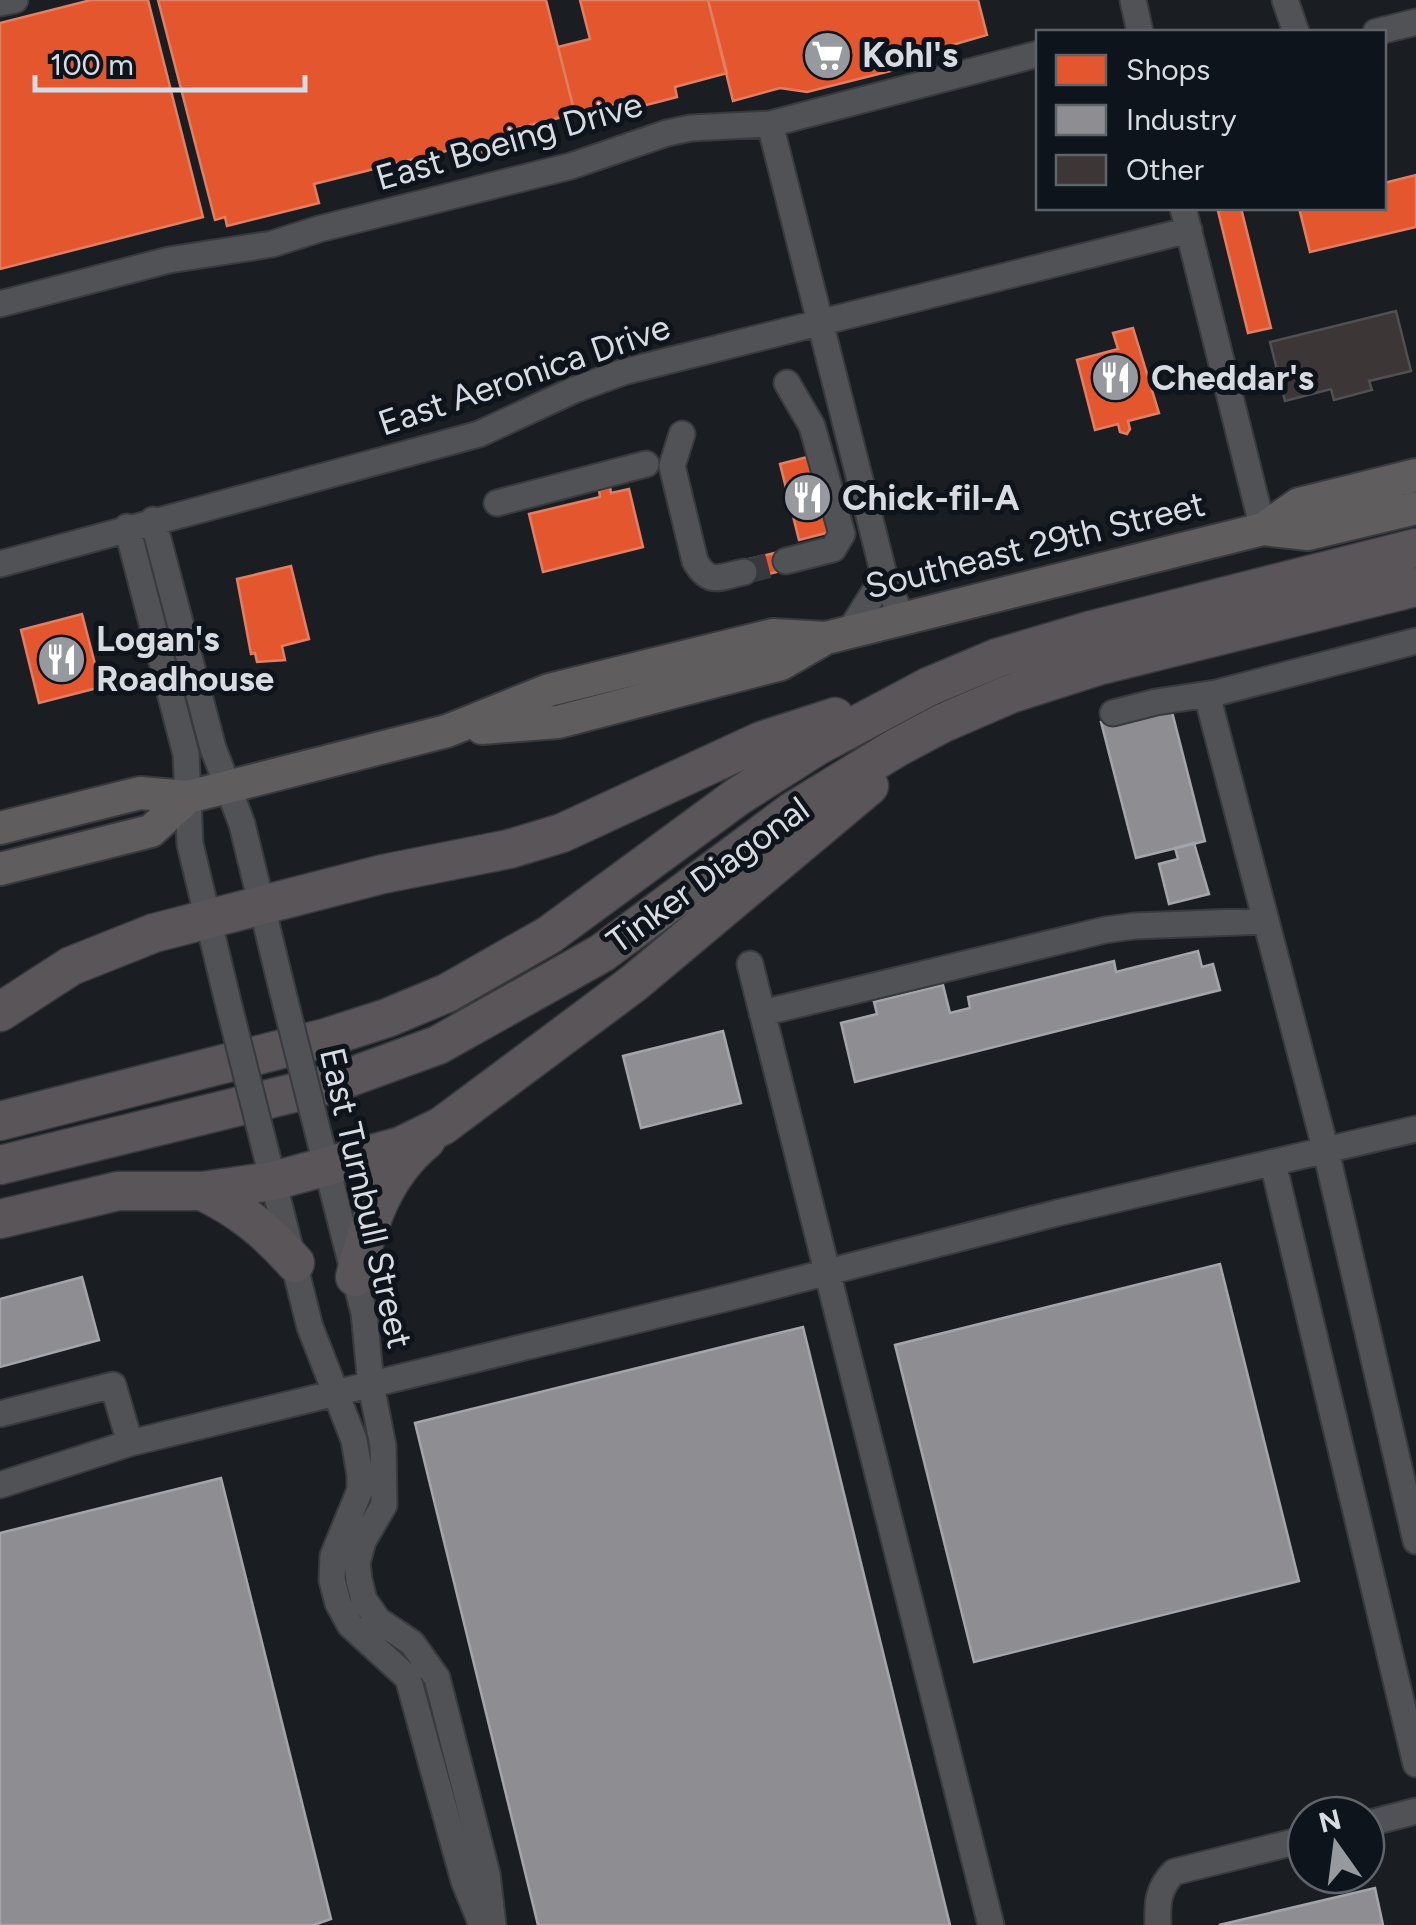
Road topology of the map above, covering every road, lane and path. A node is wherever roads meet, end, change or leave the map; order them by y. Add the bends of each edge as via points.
1 (14, 0) edge
2 (1133, 0) edge
3 (0, 3) edge
4 (1416, 22) edge
5 (1137, 30) edge
6 (1384, 30) edge
7 (1036, 55) edge
8 (770, 124) junction
9 (1186, 219) edge
10 (0, 304) edge
11 (820, 322) junction
12 (787, 384) dead end
13 (682, 434) dead end
14 (646, 464) dead end
15 (1416, 476) edge
16 (497, 503) dead end
17 (1416, 508) edge
18 (153, 520) junction
19 (127, 527) junction
20 (1263, 529) junction
21 (1416, 548) edge
22 (786, 561) tunnel mouth
23 (0, 564) edge
24 (744, 572) tunnel mouth
25 (883, 572) junction
26 (1416, 587) edge
27 (902, 618) junction
28 (837, 635) junction
29 (1416, 642) edge
30 (928, 687) junction
31 (1207, 694) junction
32 (1113, 713) dead end
33 (943, 723) junction
34 (228, 787) junction
35 (188, 797) junction
36 (0, 828) edge
37 (0, 868) edge
38 (262, 904) junction
39 (206, 917) junction
40 (1266, 921) junction
41 (750, 964) dead end
42 (0, 1012) edge
43 (762, 1013) junction
44 (0, 1121) edge
45 (442, 1126) junction
46 (1416, 1128) edge
47 (1326, 1151) junction
48 (1272, 1163) junction
49 (0, 1165) edge
50 (328, 1168) junction
51 (273, 1180) junction
52 (202, 1191) junction
53 (0, 1220) edge
54 (295, 1263) junction
55 (826, 1272) junction
56 (355, 1276) junction
57 (371, 1386) junction
58 (336, 1394) junction
59 (0, 1414) edge
60 (130, 1443) junction
61 (0, 1485) edge
62 (1416, 1541) edge
63 (1416, 1764) edge
64 (1416, 1812) edge
65 (1386, 1819) edge
66 (1286, 1843) edge
67 (482, 1925) edge
68 (493, 1925) edge
69 (991, 1925) edge
70 (1158, 1925) edge

1 - 3 street
2 - 5 street
4 - 6 street
7 - 8 street, East Boeing Drive
8 - 10 street, East Boeing Drive via 667,133 571,166 272,244 169,260
8 - 11 street
9 - 11 street, East Aeronica Drive
9 - 20 street
11 - 18 street, East Aeronica Drive via 623,372 479,434
11 - 25 street
12 - 22 street via 812,426 842,534 833,549
13 - 24 street via 672,466 695,561 713,579
14 - 16 street
15 - 20 main road, Southeast 29th Street via 1299,504
17 - 20 main road, Southeast 29th Street via 1308,534
18 - 19 street, East Aeronica Drive
18 - 34 street, East Turnbull Street
19 - 23 street, East Aeronica Drive
19 - 35 street via 186,754
20 - 27 main road, Southeast 29th Street
21 - 30 highway, Tinker Diagonal via 1092,630
25 - 27 street
25 - 28 street
26 - 33 highway, Tinker Diagonal via 1100,665
27 - 28 main road, Southeast 29th Street
28 - 34 main road, Southeast 29th Street via 781,664 558,722 448,732
29 - 31 street
30 - 38 highway via 762,741 562,833
30 - 44 highway, Tinker Diagonal via 769,776 549,935 446,993 325,1038
31 - 32 street
31 - 40 street
33 - 45 highway via 634,983
33 - 49 highway, Tinker Diagonal via 793,811 602,953 438,1045 334,1083
34 - 35 main road, Southeast 29th Street
34 - 38 street, East Turnbull Street
35 - 36 main road, Southeast 29th Street via 140,793
35 - 37 main road, Southeast 29th Street via 150,831
35 - 39 street
38 - 39 highway
38 - 50 street, East Turnbull Street, bridge
39 - 42 highway via 71,966
39 - 51 street, bridge
40 - 43 street via 1105,930
40 - 47 street
41 - 43 street
43 - 55 street
45 - 50 highway
45 - 56 highway via 403,1159 389,1182
46 - 47 street
47 - 48 street
47 - 62 street
48 - 55 street
48 - 63 street
50 - 51 highway
50 - 56 street, East Turnbull Street
51 - 52 highway
51 - 54 street
52 - 53 highway via 118,1190
52 - 54 highway via 250,1219
54 - 58 street
55 - 57 street
55 - 69 street
56 - 57 street, East Turnbull Street
57 - 58 street
57 - 68 street, East Turnbull Street via 383,1446 384,1505 363,1541 358,1580 378,1620 412,1643 437,1678
58 - 60 street
58 - 67 street via 354,1440 360,1490 333,1556 338,1603 350,1625 408,1678
59 - 60 street via 113,1385
60 - 61 street
64 - 65 street
66 - 70 street via 1174,1872 1161,1887

